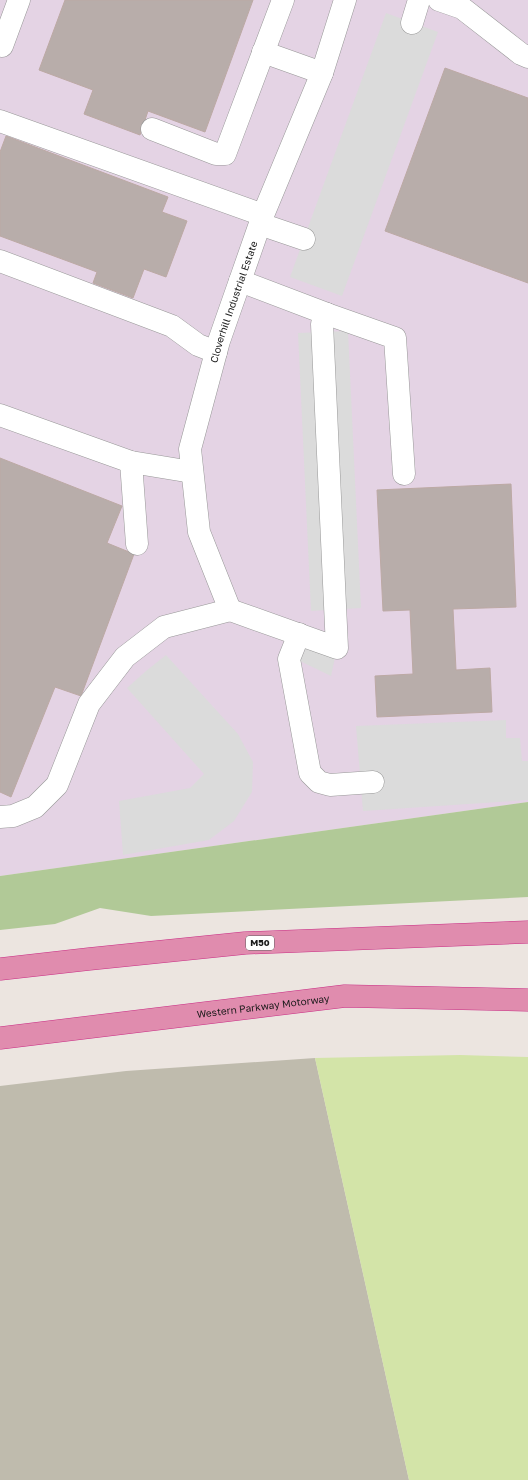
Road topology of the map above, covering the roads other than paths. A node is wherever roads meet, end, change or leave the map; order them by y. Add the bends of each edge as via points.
1 (19, 0) edge
2 (284, 0) edge
3 (345, 0) edge
4 (419, 0) edge
5 (439, 0) edge
6 (412, 23) dead end
7 (2, 46) dead end
8 (263, 52) junction
9 (528, 57) edge
10 (322, 73) junction
11 (0, 121) edge
12 (152, 129) dead end
13 (261, 220) junction
14 (304, 239) dead end
15 (0, 261) edge
16 (240, 281) junction
17 (327, 314) junction
18 (216, 352) junction
19 (0, 415) edge
20 (131, 462) junction
21 (192, 472) junction
22 (404, 474) dead end
23 (137, 544) dead end
24 (230, 610) junction
25 (299, 634) junction
26 (374, 782) dead end
27 (0, 817) edge
28 (528, 932) edge
29 (0, 969) edge
30 (528, 1000) edge
31 (0, 1038) edge

1 - 7 street
2 - 8 street
3 - 10 street, Cloverhill Industrial Estate
4 - 6 street
5 - 9 street via 462,8
8 - 10 street
8 - 12 street via 225,154 216,154
10 - 13 street, Cloverhill Industrial Estate
11 - 13 street
13 - 14 street
13 - 16 street, Cloverhill Industrial Estate
15 - 18 street via 172,326 198,345
16 - 17 street
16 - 18 street, Cloverhill Industrial Estate
17 - 22 street via 395,338
17 - 25 street via 322,324 337,648
18 - 21 street, Cloverhill Industrial Estate via 190,449
19 - 20 street
20 - 21 street
20 - 23 street
21 - 24 street, Cloverhill Industrial Estate via 199,532
24 - 25 street
24 - 27 street via 164,627 125,657 89,704 57,785 35,807 13,816
25 - 26 street via 288,659 310,772 319,782 330,785
28 - 29 highway, M50 via 245,943
30 - 31 highway, Western Parkway Motorway via 345,996

